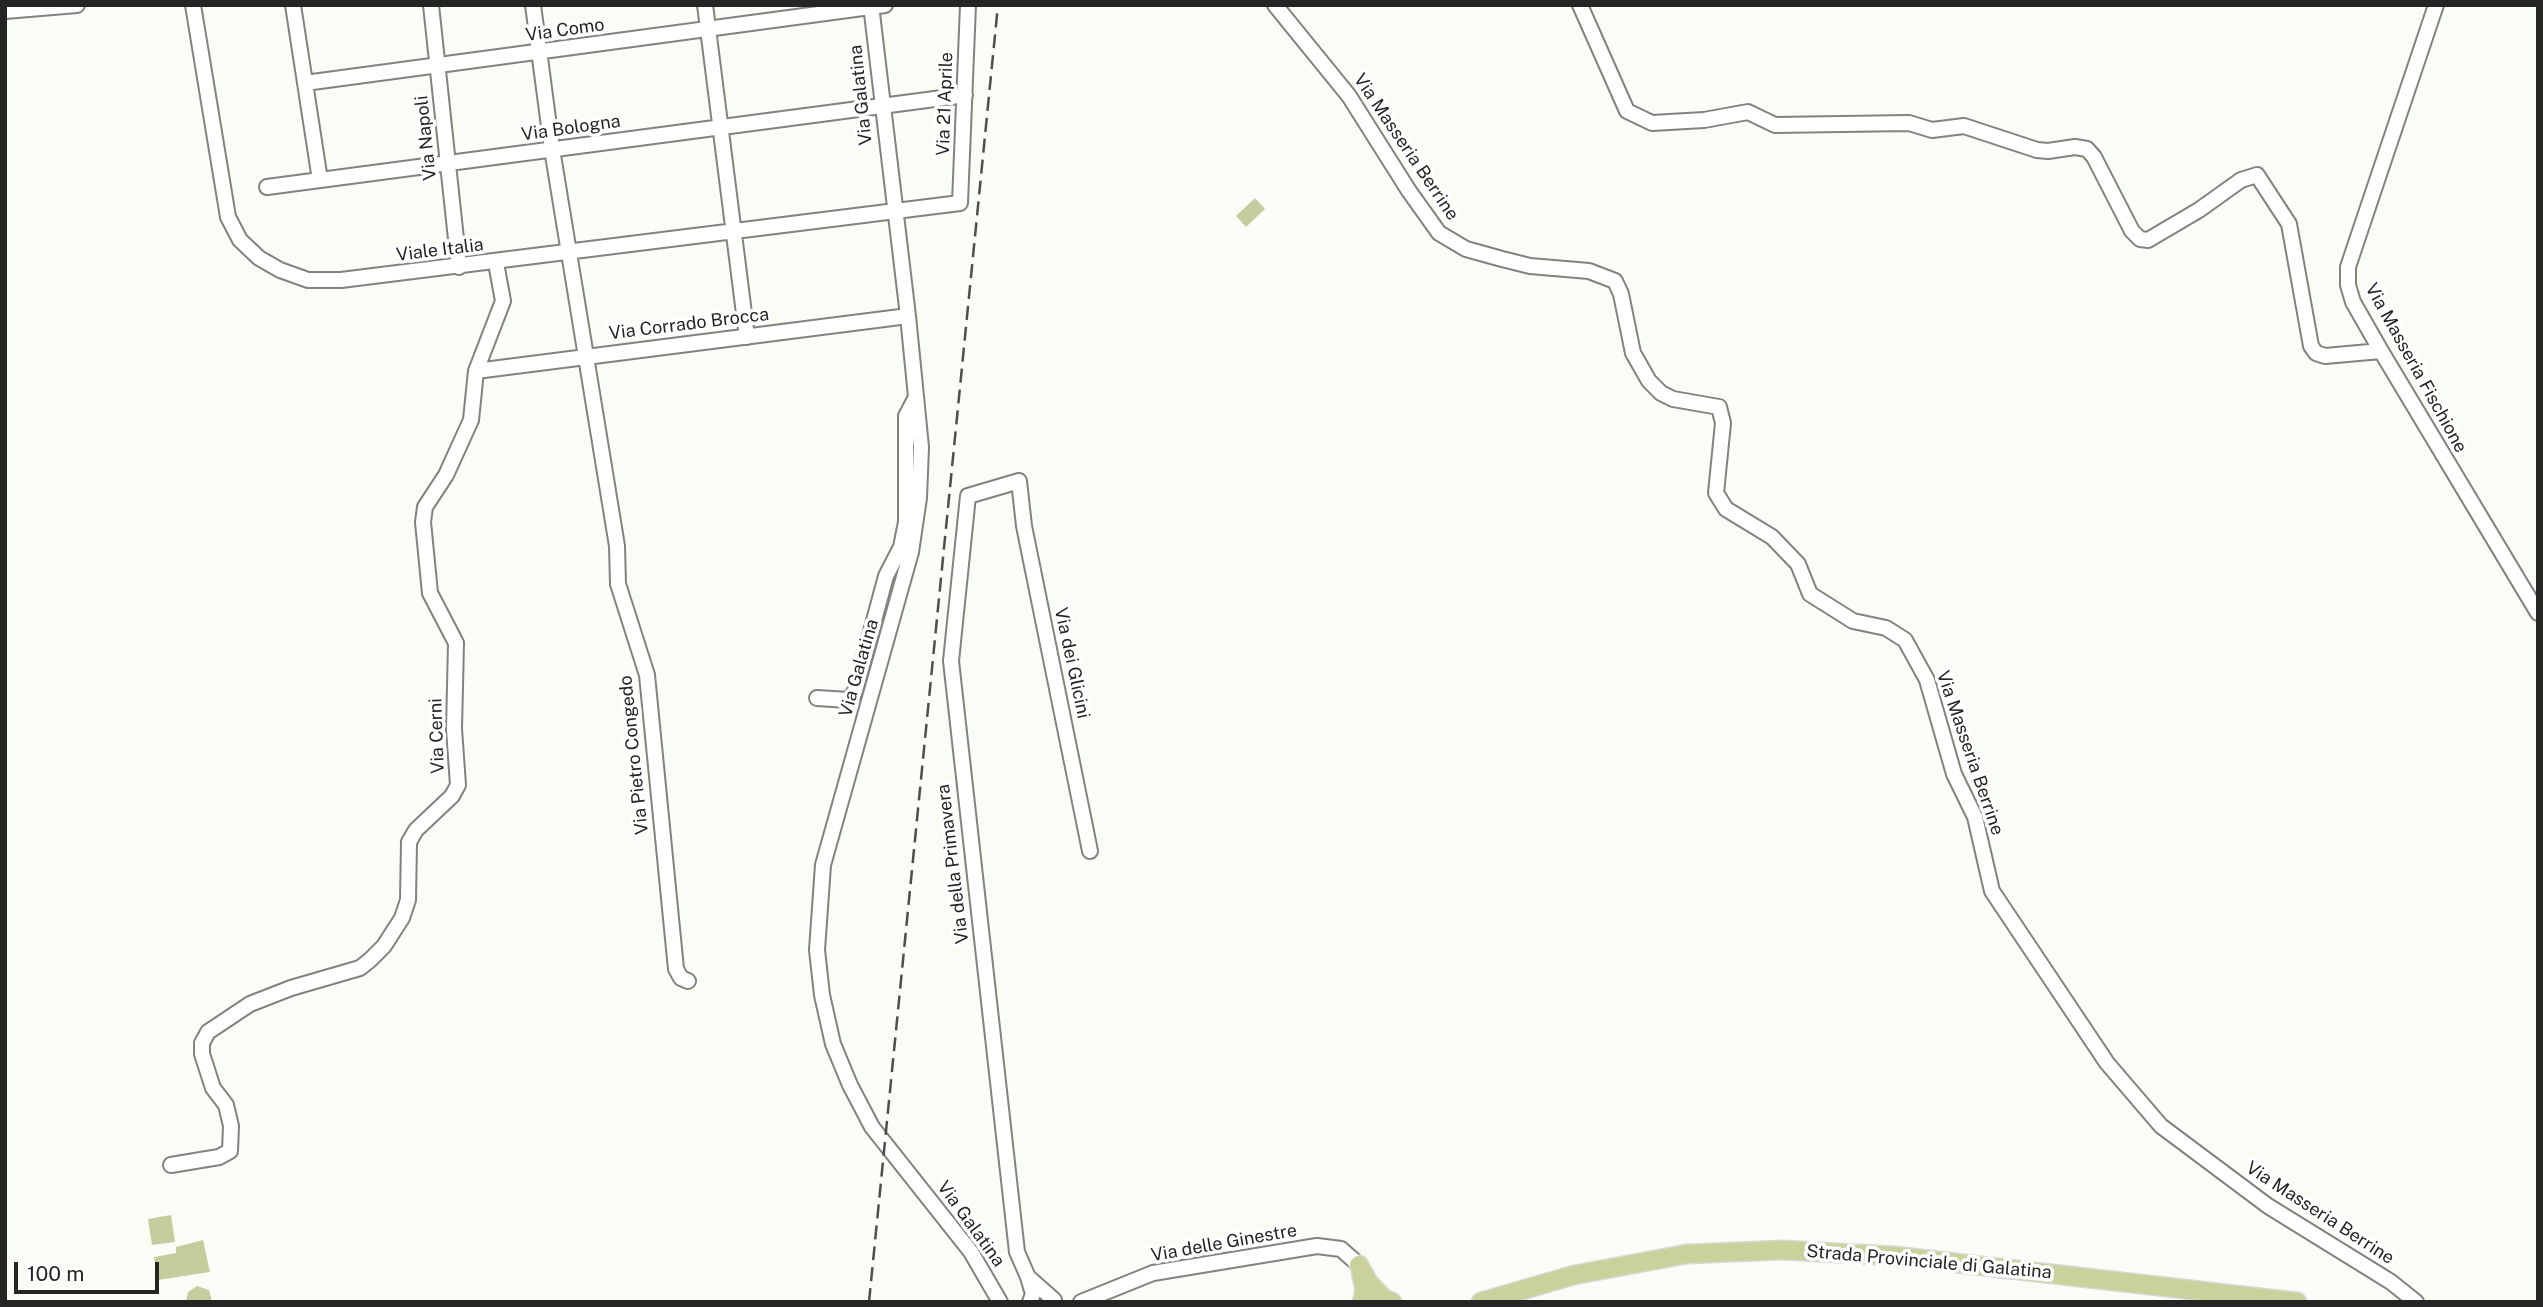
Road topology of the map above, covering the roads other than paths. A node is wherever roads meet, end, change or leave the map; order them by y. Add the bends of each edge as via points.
1 (77, 5) edge
2 (193, 5) edge
3 (293, 5) edge
4 (431, 5) edge
5 (533, 5) edge
6 (705, 5) edge
7 (968, 5) edge
8 (1275, 5) edge
9 (1580, 5) edge
10 (2436, 5) edge
11 (875, 6) edge
12 (5, 11) edge
13 (708, 30) junction
14 (540, 53) junction
15 (438, 67) junction
16 (305, 83) junction
17 (965, 95) junction
18 (881, 106) junction
19 (720, 127) junction
20 (552, 149) junction
21 (448, 163) junction
22 (320, 180) junction
23 (267, 187) dead end
24 (960, 203) joint
25 (894, 213) junction
26 (735, 233) junction
27 (569, 253) junction
28 (496, 262) junction
29 (459, 267) junction
30 (908, 316) junction
31 (747, 337) junction
32 (2381, 351) junction
33 (587, 357) junction
34 (476, 371) junction
35 (916, 397) junction
36 (1019, 481) joint
37 (2538, 613) edge
38 (817, 698) dead end
39 (1090, 851) dead end
40 (688, 981) dead end
41 (172, 1166) dead end
42 (1359, 1265) junction
43 (1028, 1277) junction
44 (997, 1296) edge
45 (1089, 1300) edge
46 (1056, 1301) edge
47 (1007, 1302) edge
48 (1031, 1302) edge
49 (1362, 1302) edge
50 (1392, 1302) edge
51 (1480, 1302) edge
52 (2297, 1302) edge
53 (2416, 1302) edge

1 - 12 street
2 - 29 street, Viale Italia via 220,182 228,217 240,240 259,258 308,280
3 - 16 street
4 - 15 street, Via Napoli
5 - 14 street, Via Pietro Congedo
6 - 13 street
7 - 17 street, Via 21 Aprile
8 - 53 street, Via Masseria Berrine via 1349,96 1439,233 1466,249 1502,259 1589,271 1615,281 1633,353 1649,381 1673,398 1719,407 1723,423 1716,493 1726,509 1772,537 1798,564 1810,594 1853,621 1885,628 1905,640 1927,680 1954,774 1975,817 1992,891 2107,1063 2161,1126 2268,1206
9 - 32 street via 1628,111 1652,123 1748,112 1775,125 1909,123 1932,130 1964,126 2036,150 2087,149 2133,231 2148,240 2241,180 2257,175 2289,224 2311,346 2325,356
10 - 32 street, Via Masseria Fischione via 2348,267 2353,302
11 - 13 street, Via Como
11 - 18 street, Via Galatina
13 - 14 street, Via Como
13 - 19 street
14 - 15 street, Via Como
14 - 20 street, Via Pietro Congedo
15 - 16 street, Via Como
15 - 21 street, Via Napoli
16 - 22 street
17 - 18 street, Via Bologna
17 - 24 street, Via 21 Aprile
18 - 19 street, Via Bologna
18 - 25 street, Via Galatina
19 - 20 street, Via Bologna
19 - 26 street
20 - 21 street, Via Bologna
20 - 27 street, Via Pietro Congedo
21 - 22 street, Via Bologna
21 - 29 street, Via Napoli
22 - 23 street, Via Bologna
24 - 25 street, Viale Italia
25 - 26 street, Viale Italia
25 - 30 street, Via Galatina
26 - 27 street, Viale Italia
26 - 31 street
27 - 28 street, Viale Italia
27 - 33 street, Via Pietro Congedo
28 - 29 street, Viale Italia
28 - 34 street, Via Cerni via 503,301
30 - 31 street, Via Corrado Brocca
30 - 35 street, Via Galatina
31 - 33 street, Via Corrado Brocca
32 - 37 street, Via Masseria Fischione
33 - 34 street, Via Corrado Brocca
33 - 40 street, Via Pietro Congedo via 617,545 620,596 647,676 676,969
34 - 41 street, Via Cerni via 471,420 446,475 425,507 423,522 430,593 456,643 458,785 409,842 408,900 390,937 370,960 360,968 250,1004 208,1032 202,1054 213,1088 226,1105 230,1152
35 - 38 street via 905,416 904,535 886,576 855,691 849,700
35 - 44 street, Via Galatina via 919,498 911,552 824,865 817,950 833,1044 850,1085 872,1127 971,1252
36 - 39 street, Via dei Glicini via 1024,526
36 - 43 street, Via della Primavera via 968,496 951,661 1017,1252
42 - 45 street, Via delle Ginestre via 1341,1249 1317,1247 1153,1273
42 - 49 main road via 1365,1290
42 - 50 main road via 1369,1283
43 - 46 street, Via della Primavera
43 - 48 street, Via della Primavera
44 - 47 street, Via Galatina
46 - 48 street, Via della Primavera
51 - 52 main road, Strada Provinciale di Galatina via 1574,1275 1687,1254 1831,1250

